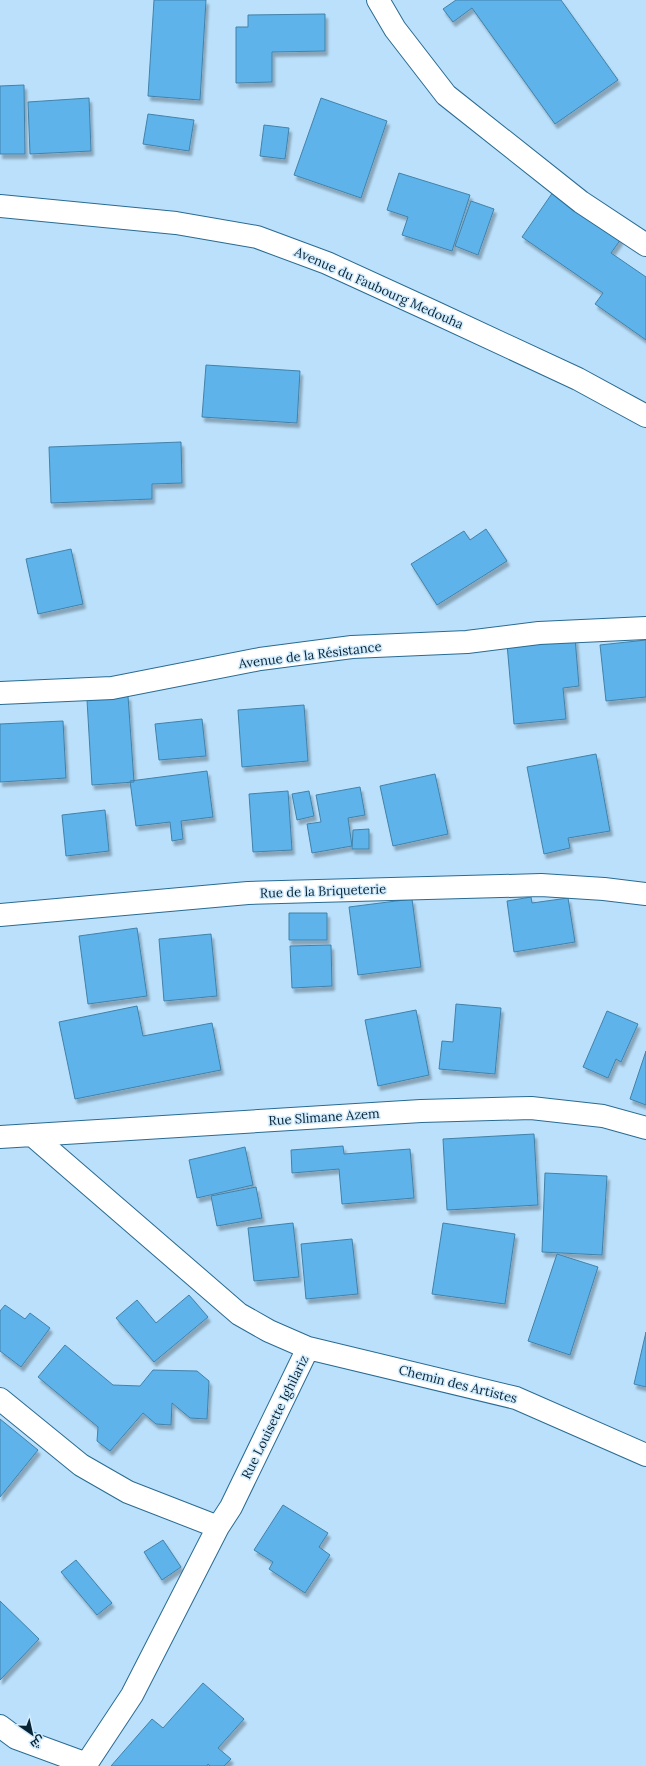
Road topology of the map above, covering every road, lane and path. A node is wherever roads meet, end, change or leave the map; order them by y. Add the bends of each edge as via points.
1 (378, 0) edge
2 (0, 206) edge
3 (646, 245) edge
4 (646, 416) edge
5 (646, 628) edge
6 (0, 693) edge
7 (646, 894) edge
8 (0, 915) edge
9 (646, 1128) edge
10 (32, 1135) junction
11 (0, 1138) edge
12 (308, 1348) junction
13 (0, 1399) edge
14 (646, 1456) edge
15 (218, 1527) junction
16 (0, 1726) edge
17 (86, 1765) edge

1 - 3 street via 395,29 446,95 581,202
2 - 4 street, Avenue du Faubourg Medouha via 176,223 257,237 327,263 434,312 578,379
5 - 6 street, Avenue de la Résistance via 539,632 467,642 352,647 260,659 112,688
7 - 8 street, Rue de la Briqueterie via 541,885 248,893
9 - 10 street, Rue Slimane Azem via 603,1116 531,1108 421,1111
10 - 11 street, Rue Slimane Azem
10 - 12 street, Rue Louisette Ighilariz via 239,1314
12 - 14 street, Chemin des Artistes via 516,1398
12 - 15 street, Rue Louisette Ighilariz via 231,1507
13 - 15 street via 81,1465 128,1492
15 - 17 street, Rue Louisette Ighilariz via 132,1695
16 - 17 street via 16,1738

